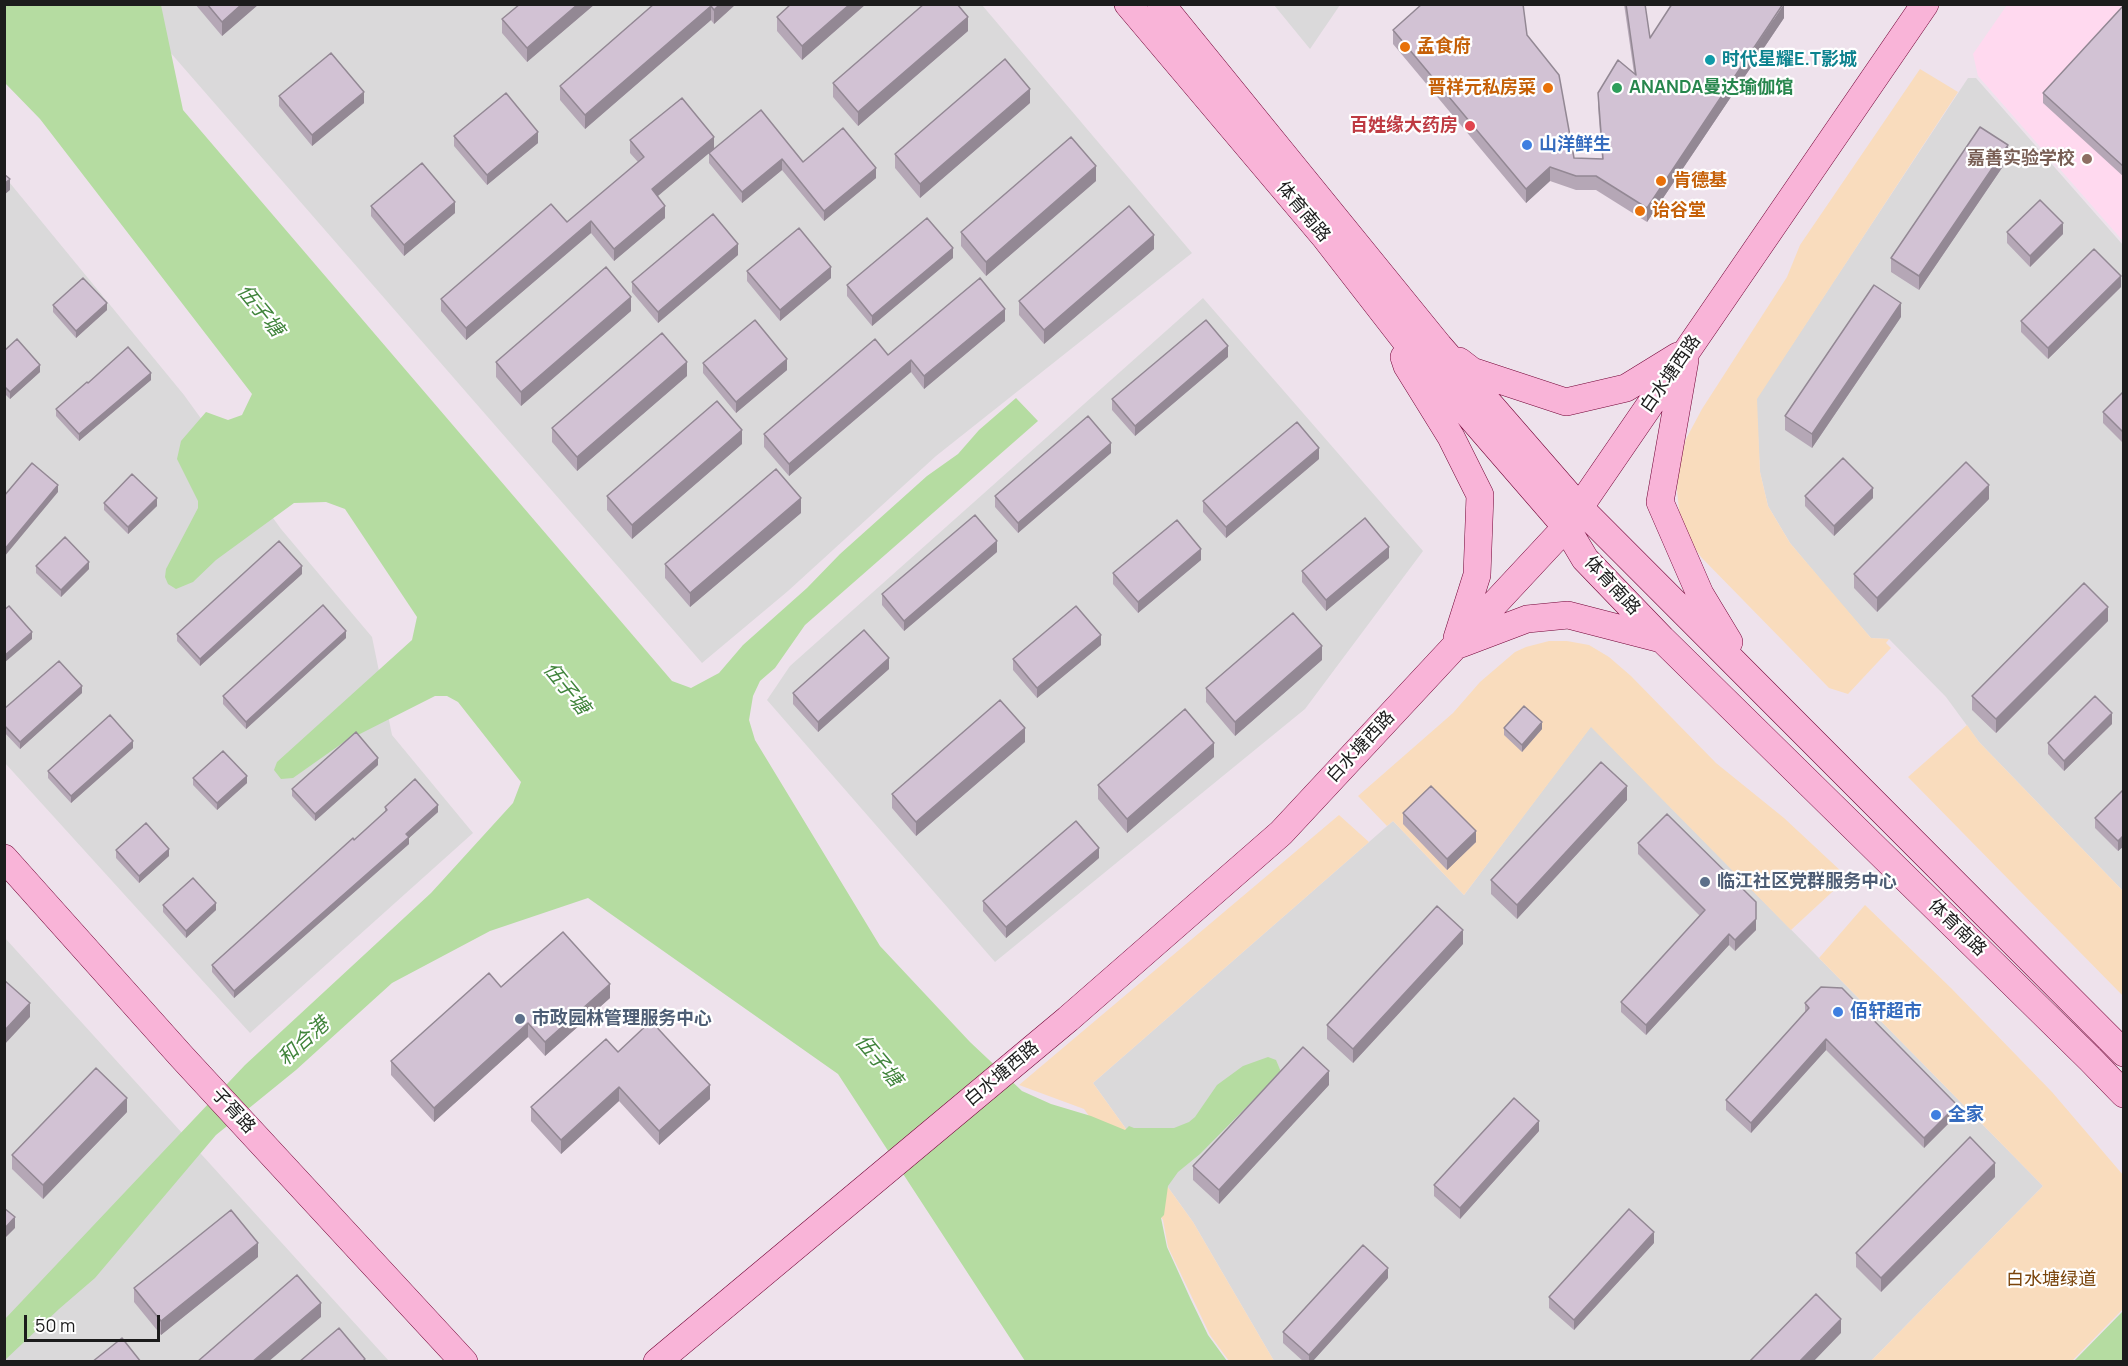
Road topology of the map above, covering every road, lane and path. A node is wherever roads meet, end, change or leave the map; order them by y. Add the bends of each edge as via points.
1 (1128, 4) edge
2 (1161, 4) edge
3 (1925, 4) edge
4 (1393, 324) junction
5 (1439, 346) junction
6 (1687, 350) junction
7 (1572, 517) junction
8 (1662, 639) junction
9 (1454, 647) junction
10 (1751, 679) junction
11 (4, 858) edge
12 (2124, 1053) edge
13 (2124, 1094) edge
14 (464, 1362) edge
15 (657, 1362) edge

1 - 4 street, 体育南路
2 - 5 street, 体育南路
3 - 6 street, 白水塘西路
4 - 7 street, 体育南路
4 - 9 street via 1407,366 1451,437 1480,495 1477,575
5 - 6 street via 1472,371 1566,402 1626,388
5 - 7 street, 体育南路
6 - 7 street, 白水塘西路
6 - 10 street via 1660,502 1700,594
7 - 8 street, 体育南路 via 1585,559
7 - 9 street, 白水塘西路
7 - 10 street, 体育南路
8 - 9 street via 1568,615 1527,619
8 - 13 street, 体育南路
9 - 15 street, 白水塘西路 via 1281,833 1068,1019
10 - 12 street, 体育南路
11 - 14 street, 子胥路

